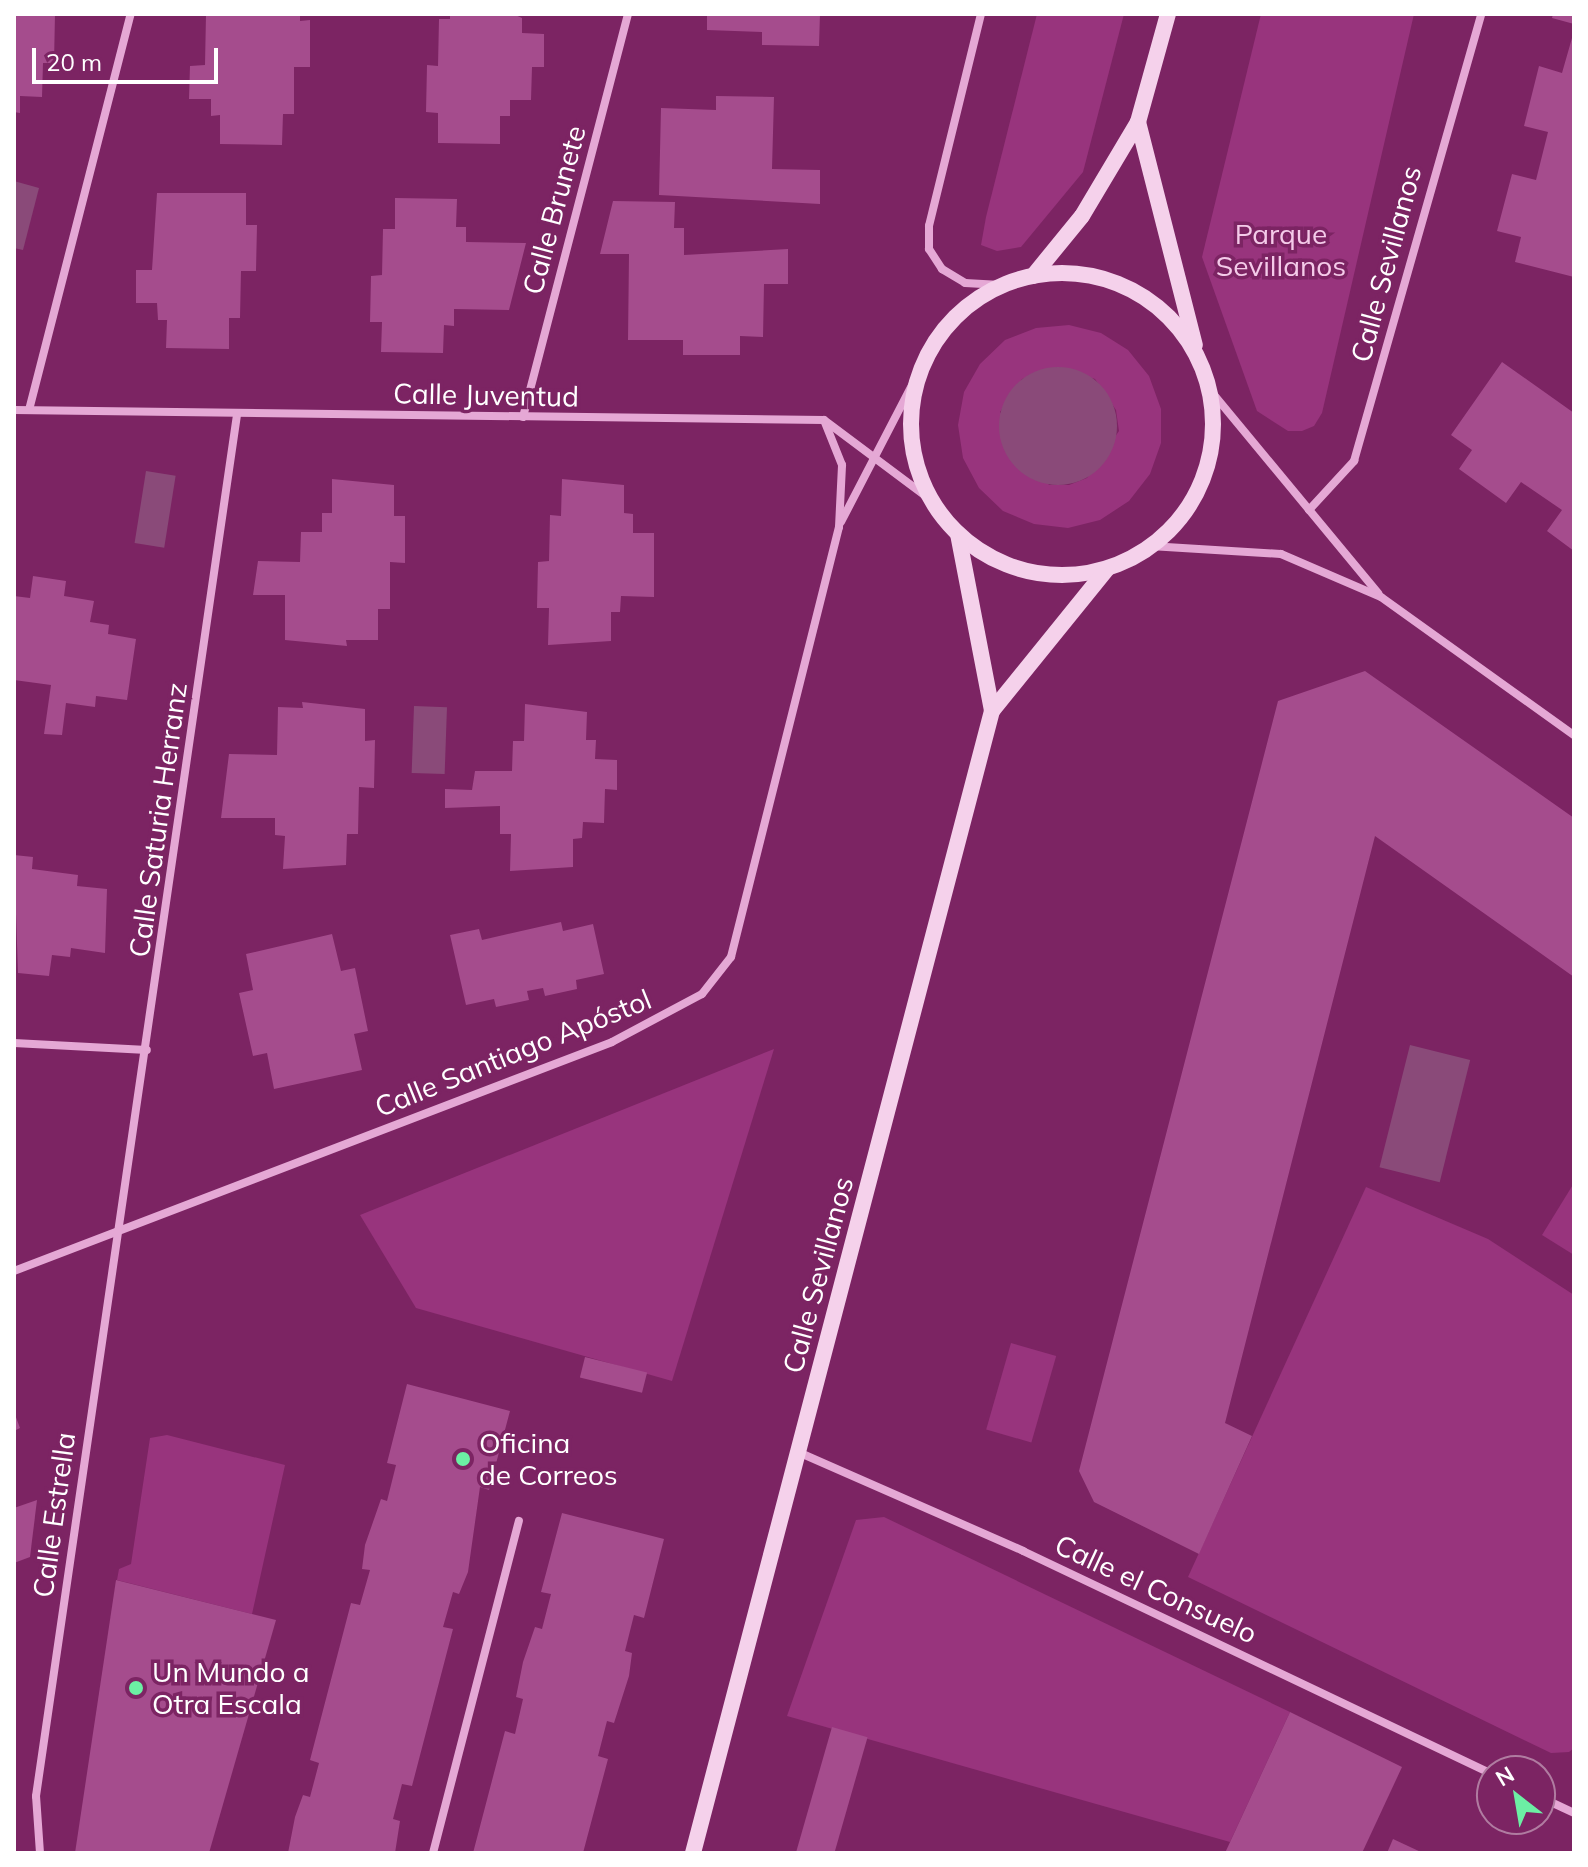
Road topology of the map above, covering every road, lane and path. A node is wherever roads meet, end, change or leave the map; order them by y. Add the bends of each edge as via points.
1 (131, 14) edge
2 (628, 14) edge
3 (981, 14) edge
4 (1168, 14) edge
5 (1481, 14) edge
6 (1138, 122) junction
7 (1033, 276) junction
8 (1001, 285) junction
9 (1197, 355) junction
10 (922, 366) junction
11 (1210, 390) junction
12 (14, 410) edge
13 (29, 410) junction
14 (237, 414) junction
15 (523, 417) junction
16 (824, 420) junction
17 (874, 458) junction
18 (931, 500) junction
19 (1309, 510) junction
20 (839, 527) junction
21 (958, 534) junction
22 (1150, 546) junction
23 (1107, 569) junction
24 (1381, 597) junction
25 (992, 711) junction
26 (1574, 735) edge
27 (14, 1043) edge
28 (147, 1050) junction
29 (118, 1231) junction
30 (14, 1271) edge
31 (798, 1452) junction
32 (519, 1521) dead end
33 (1476, 1766) edge
34 (40, 1853) edge
35 (433, 1853) edge
36 (693, 1853) edge

1 - 13 street
2 - 15 street, Calle Brunete
3 - 8 street via 929,226 929,249 942,269 965,283
4 - 6 main road
5 - 19 street, Calle Sevillanos via 1354,461
6 - 7 main road via 1082,216
6 - 9 main road
7 - 8 main road
7 - 9 main road via 1082,274 1128,288 1168,316
8 - 10 main road via 968,305 941,332
9 - 11 main road
10 - 17 street, Calle Santiago Apóstol
10 - 18 main road via 911,410 914,456
11 - 19 street
11 - 22 main road via 1213,434 1204,478 1182,516
12 - 13 street, Calle Juventud
13 - 14 street, Calle Juventud
14 - 15 street, Calle Juventud
14 - 28 street, Calle Saturia Herranz
15 - 16 street, Calle Juventud
16 - 17 street
16 - 20 street, Calle Santiago Apóstol via 842,465
17 - 18 street
17 - 20 street, Calle Santiago Apóstol
18 - 21 main road
19 - 24 street
20 - 29 street, Calle Santiago Apóstol via 731,957 702,994 612,1042
21 - 23 main road via 990,557 1028,572 1068,575
21 - 25 main road, Calle Sevillanos
22 - 23 main road
22 - 24 street via 1281,554
23 - 25 main road, Calle Sevillanos
24 - 26 street
25 - 31 main road, Calle Sevillanos
27 - 28 street
28 - 29 street, Calle Saturia Herranz
29 - 30 street, Calle Santiago Apóstol
29 - 34 street, Calle Estrella via 36,1796
31 - 33 street, Calle el Consuelo via 1023,1551
31 - 36 main road, Calle Sevillanos
32 - 35 street

